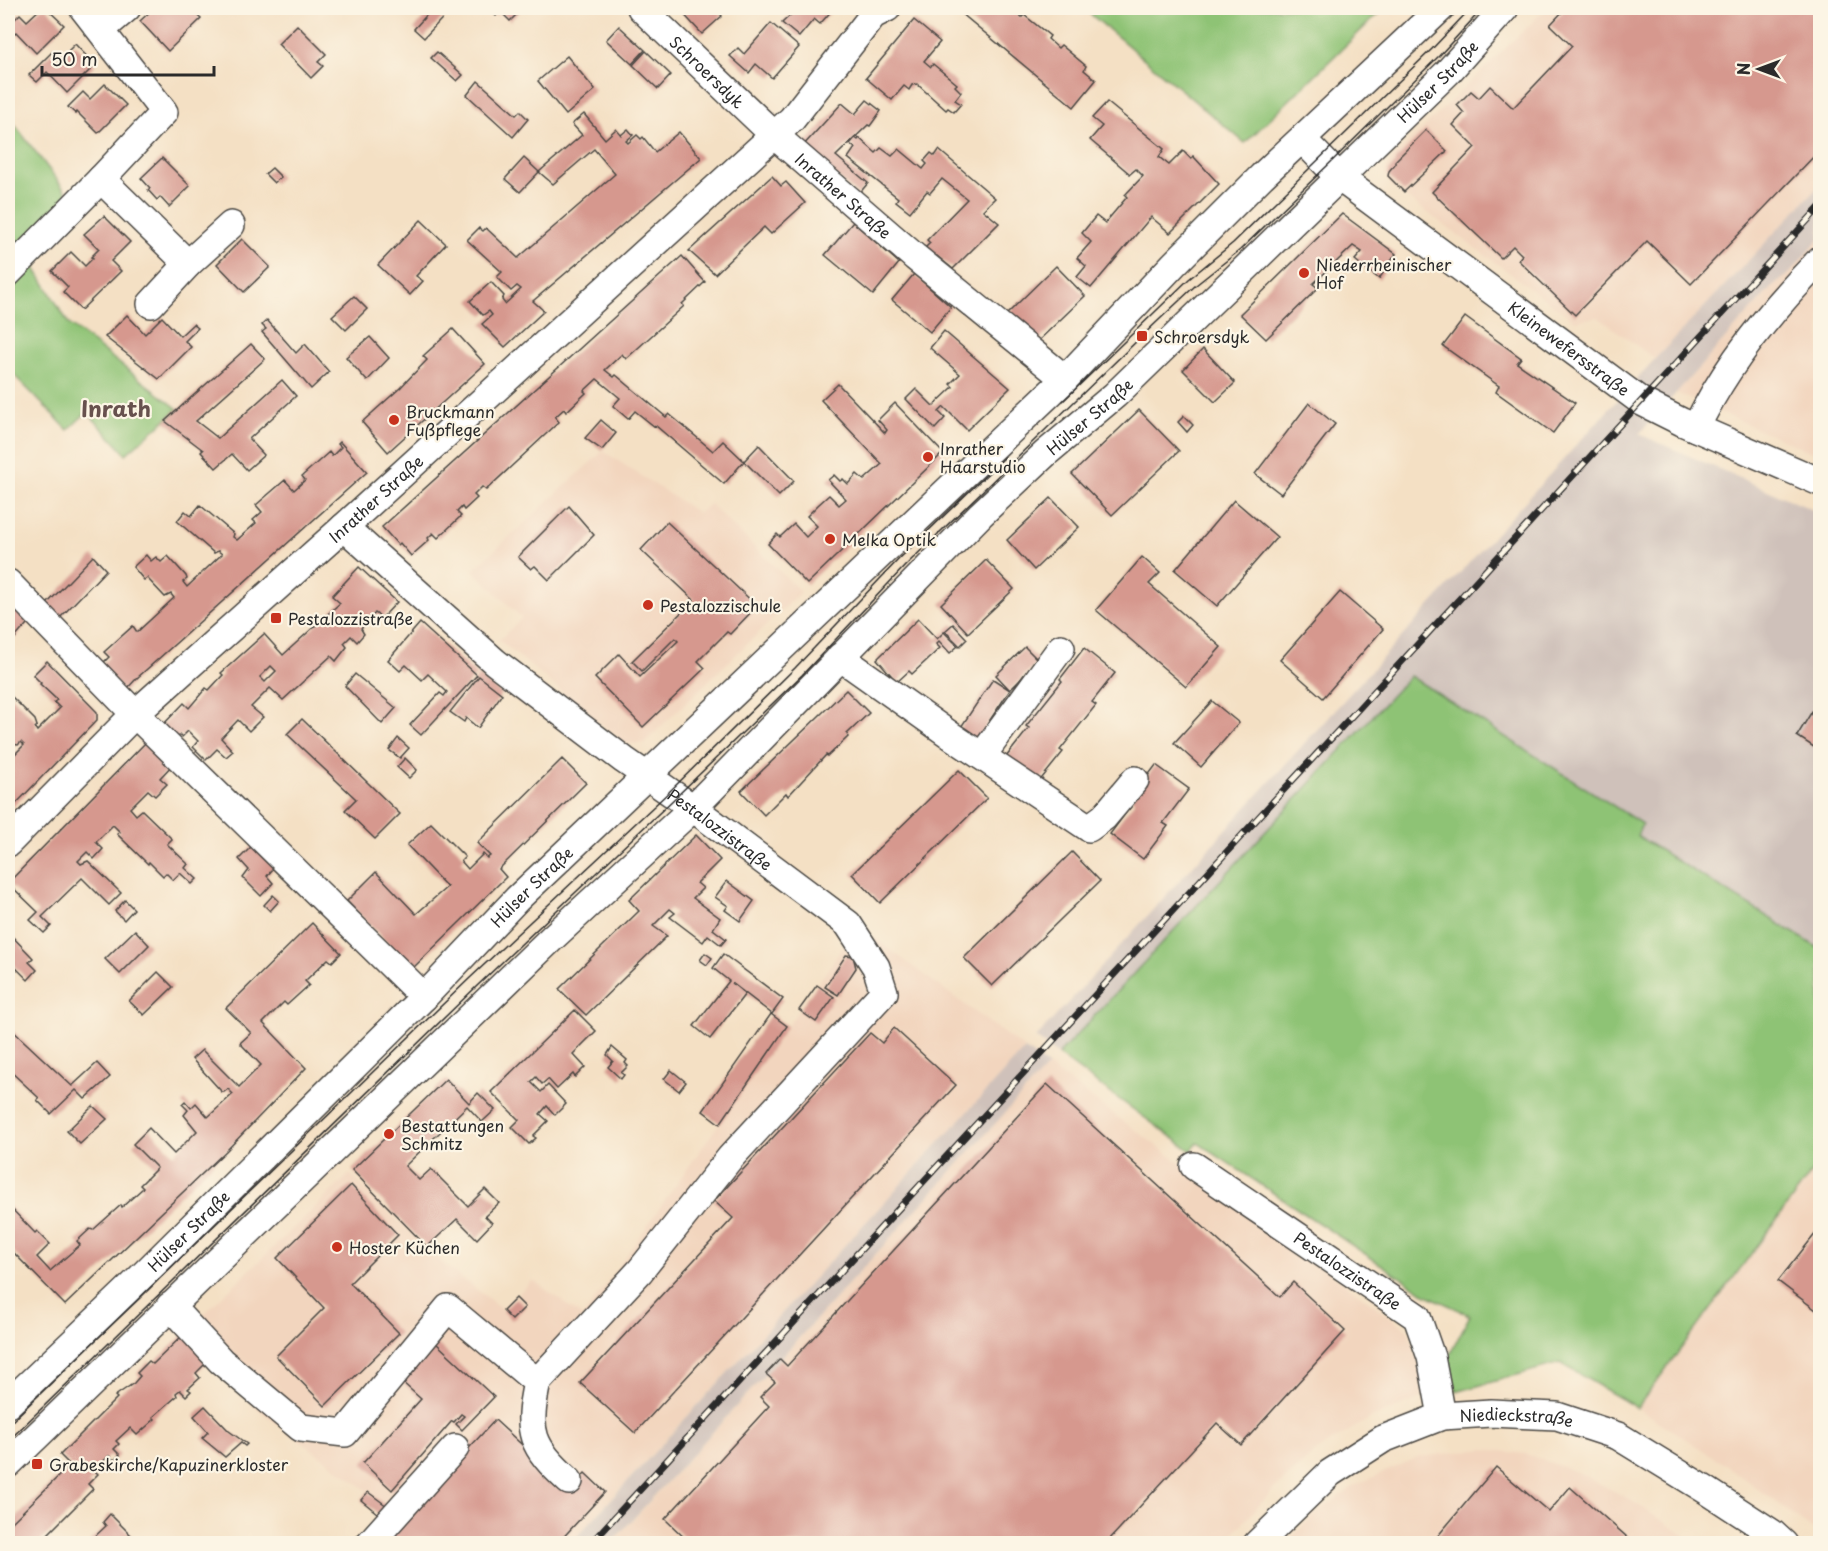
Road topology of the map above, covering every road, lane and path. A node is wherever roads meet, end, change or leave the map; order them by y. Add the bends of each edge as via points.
1 (83, 8) edge
2 (127, 8) edge
3 (641, 8) edge
4 (887, 8) edge
5 (1441, 8) edge
6 (1505, 8) edge
7 (101, 30) junction
8 (773, 134) junction
9 (1302, 139) junction
10 (1340, 178) junction
11 (101, 179) junction
12 (231, 225) dead end
13 (1821, 260) edge
14 (188, 264) junction
15 (8, 273) edge
16 (151, 304) dead end
17 (1065, 380) junction
18 (1696, 428) junction
19 (1821, 482) edge
20 (344, 526) junction
21 (8, 583) edge
22 (1061, 648) dead end
23 (840, 657) junction
24 (135, 714) junction
25 (982, 756) junction
26 (648, 777) junction
27 (1135, 780) dead end
28 (693, 808) junction
29 (8, 843) edge
30 (424, 997) junction
31 (1194, 1166) dead end
32 (170, 1306) junction
33 (537, 1382) junction
34 (8, 1404) edge
35 (1442, 1416) junction
36 (455, 1448) dead end
37 (8, 1464) edge
38 (569, 1481) dead end
39 (369, 1544) edge
40 (1257, 1544) edge
41 (1784, 1544) edge

1 - 7 street
2 - 7 street
3 - 8 street, Schroersdyk
4 - 8 street, Inrather Straße via 873,15 792,119
5 - 9 street, Hülser Straße
6 - 10 street, Hülser Straße via 1448,72
7 - 11 street via 164,112
8 - 17 street, Inrather Straße
8 - 20 street, Inrather Straße
9 - 10 street
9 - 17 street, Hülser Straße via 1174,264
10 - 18 street, Kleinewefersstraße via 1622,388
10 - 23 street, Hülser Straße via 1115,395 981,514
11 - 14 street
11 - 15 street
12 - 14 street
13 - 18 street via 1748,342 1707,404
14 - 16 street
17 - 26 street, Hülser Straße
18 - 19 street, Kleinewefersstraße
20 - 24 street, Inrather Straße
20 - 26 street, Pestalozzistraße via 495,662
21 - 24 street
22 - 25 street
23 - 25 street
23 - 28 street, Hülser Straße
24 - 29 street, Inrather Straße
24 - 30 street
25 - 27 street via 1089,828 1104,817
26 - 28 street, Pestalozzistraße
26 - 30 street, Hülser Straße via 517,899
28 - 32 street, Hülser Straße via 552,938
28 - 33 street, Pestalozzistraße via 848,924 876,967 884,992 730,1158 640,1270
30 - 34 street, Hülser Straße
31 - 35 street, Pestalozzistraße via 1417,1317 1431,1357
32 - 33 street via 221,1360 302,1428 345,1433 448,1308
32 - 37 street, Hülser Straße
33 - 38 street via 531,1411 532,1434 545,1460
35 - 40 street, Niedieckstraße via 1383,1439 1330,1473
35 - 41 street, Niedieckstraße via 1557,1416 1618,1436
36 - 39 street

